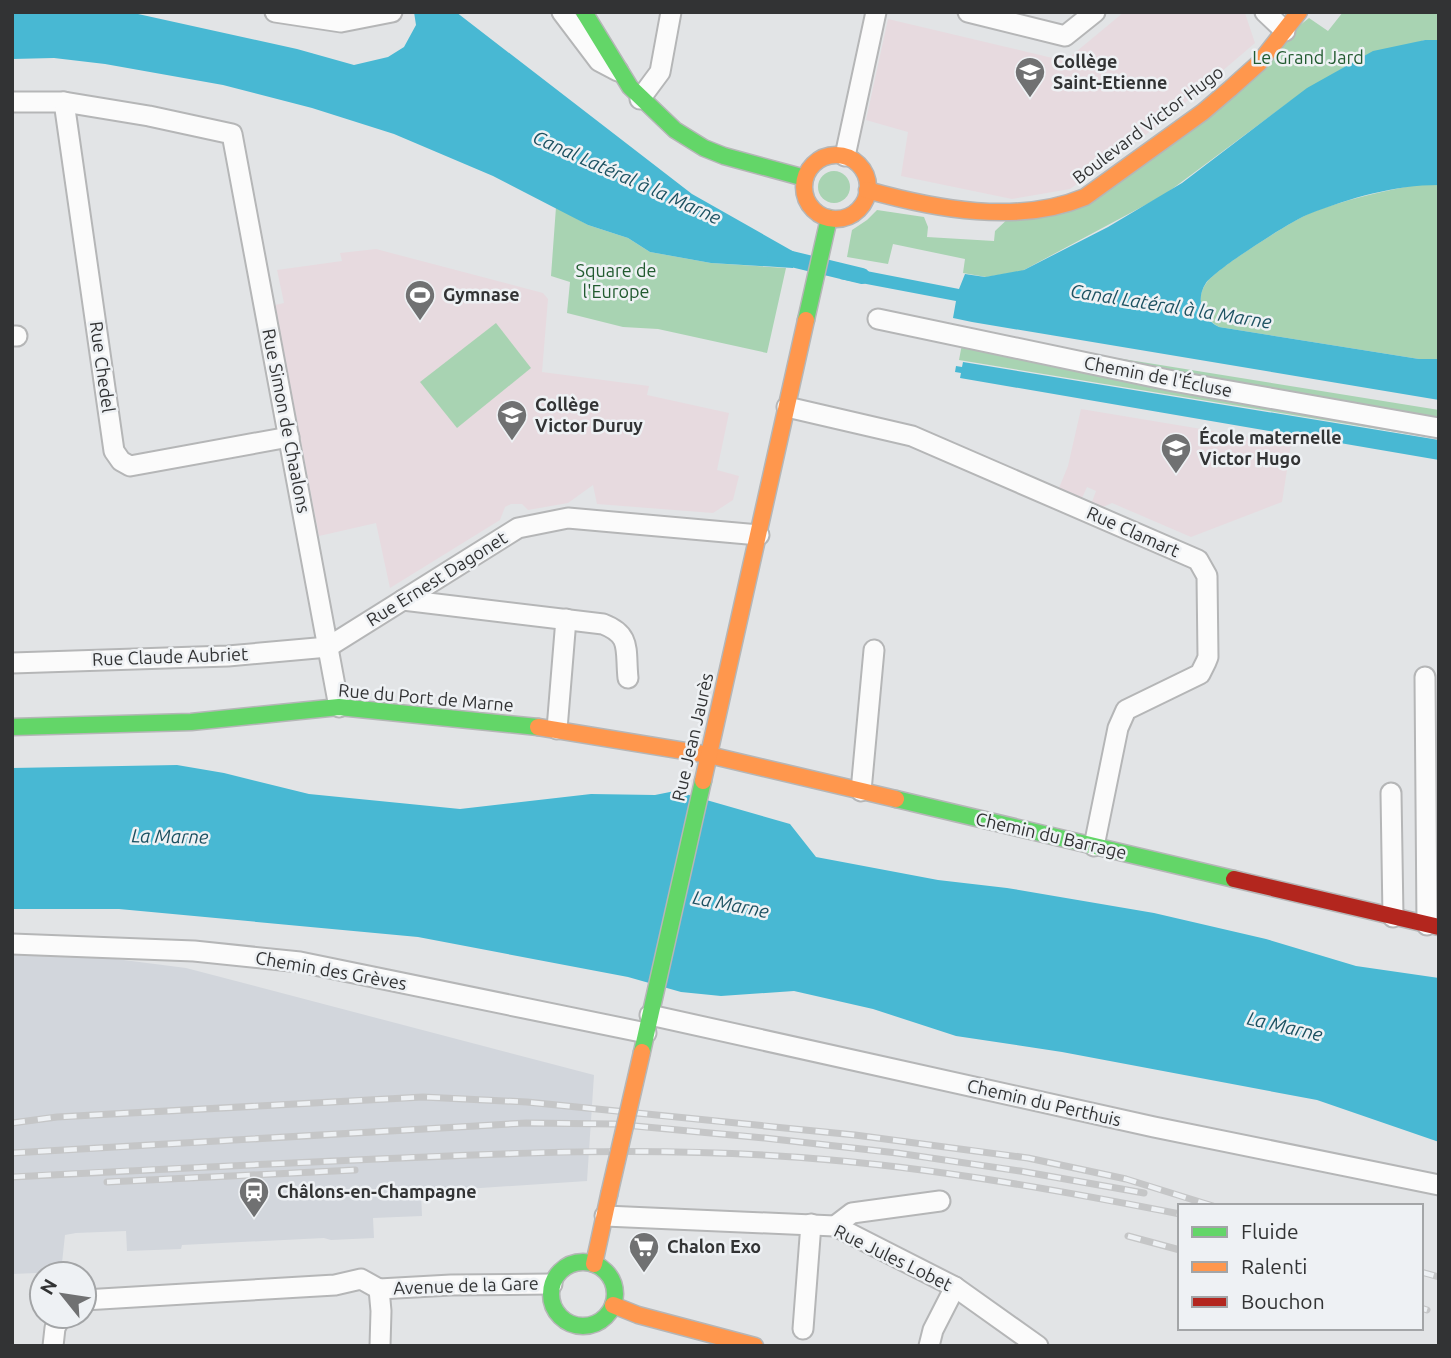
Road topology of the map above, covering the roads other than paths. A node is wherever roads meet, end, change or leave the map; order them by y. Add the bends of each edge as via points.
1 (275, 12) edge
2 (392, 12) edge
3 (562, 12) edge
4 (584, 12) edge
5 (671, 12) edge
6 (876, 12) edge
7 (968, 12) edge
8 (1095, 12) edge
9 (1265, 12) edge
10 (1299, 12) edge
11 (341, 17) edge
12 (1285, 30) junction
13 (620, 72) junction
14 (640, 99) junction
15 (12, 102) edge
16 (64, 102) junction
17 (845, 156) junction
18 (805, 177) junction
19 (867, 190) junction
20 (828, 226) junction
21 (878, 319) dead end
22 (787, 407) junction
23 (1439, 428) edge
24 (289, 437) junction
25 (759, 535) junction
26 (403, 600) junction
27 (566, 619) junction
28 (328, 648) junction
29 (874, 650) dead end
30 (12, 663) edge
31 (1425, 677) dead end
32 (628, 678) dead end
33 (339, 707) junction
34 (12, 727) edge
35 (557, 729) junction
36 (708, 762) junction
37 (860, 791) junction
38 (1391, 793) dead end
39 (1094, 846) junction
40 (1393, 917) junction
41 (1433, 926) edge
42 (12, 944) edge
43 (648, 1025) junction
44 (1439, 1185) edge
45 (940, 1201) dead end
46 (605, 1216) junction
47 (811, 1224) junction
48 (835, 1226) junction
49 (594, 1264) junction
50 (552, 1284) junction
51 (955, 1287) junction
52 (379, 1289) junction
53 (98, 1299) edge
54 (613, 1305) junction
55 (576, 1325) junction
56 (803, 1329) dead end
57 (380, 1346) edge
58 (572, 1346) edge
59 (755, 1346) edge
60 (929, 1346) edge
61 (1038, 1346) edge

1 - 11 street
2 - 11 street
3 - 13 street via 599,61
4 - 13 main road
5 - 14 street via 660,72
6 - 17 street
7 - 8 street via 1065,36
9 - 12 street
10 - 12 main road, Boulevard Victor Hugo
12 - 19 main road, Boulevard Victor Hugo via 1259,63 1203,112 1070,204 1019,215 997,214
13 - 14 main road
14 - 18 main road via 704,148
15 - 16 street
16 - 24 street, Rue Simon de Chaalons via 232,134
16 - 24 street, Rue Chedel via 114,451 130,466
17 - 18 main road via 816,161
17 - 19 main road via 860,166
18 - 20 main road via 806,198
19 - 20 main road via 853,213
20 - 22 main road, Rue Jean Jaurès
21 - 23 street, Chemin de l'Écluse via 1173,381
22 - 25 main road, Rue Jean Jaurès
22 - 39 street, Rue Clamart via 912,436 1198,560 1207,576 1208,657 1200,674 1126,710 1118,728
24 - 28 street, Rue Simon de Chaalons
25 - 26 street, Rue Ernest Dagonet via 568,518 519,528
25 - 36 main road, Rue Jean Jaurès
26 - 27 street
26 - 28 street, Rue Ernest Dagonet
27 - 32 street via 618,630 624,636
27 - 35 street
28 - 30 street, Rue Claude Aubriet
28 - 33 street, Rue Simon de Chaalons
29 - 37 street
31 - 41 street
33 - 34 main road, Rue du Port de Marne via 191,722
33 - 35 main road, Rue du Port de Marne
35 - 36 main road, Rue du Port de Marne
36 - 37 main road, Chemin du Barrage
36 - 43 main road, Rue Jean Jaurès
37 - 39 main road, Chemin du Barrage
38 - 40 street
39 - 40 main road, Chemin du Barrage
40 - 41 main road, Chemin du Barrage
42 - 43 street, Chemin des Grèves via 194,951 288,961
43 - 44 street, Chemin du Perthuis
43 - 46 main road, Rue Jean Jaurès, bridge
45 - 48 street via 852,1213
46 - 47 street, Rue Jules Lobet
46 - 49 main road, Rue Jean Jaurès
47 - 48 street, Rue Jules Lobet
47 - 56 street
48 - 51 street, Rue Jules Lobet
49 - 50 main road via 572,1264
49 - 54 main road via 613,1284
50 - 52 street, Avenue de la Gare
50 - 55 main road via 553,1305 566,1322
51 - 60 street
51 - 61 street, Rue Jules Lobet
52 - 53 street, Avenue de la Gare via 361,1279 335,1285
52 - 57 street
54 - 55 main road via 602,1320
54 - 59 main road
55 - 58 main road

